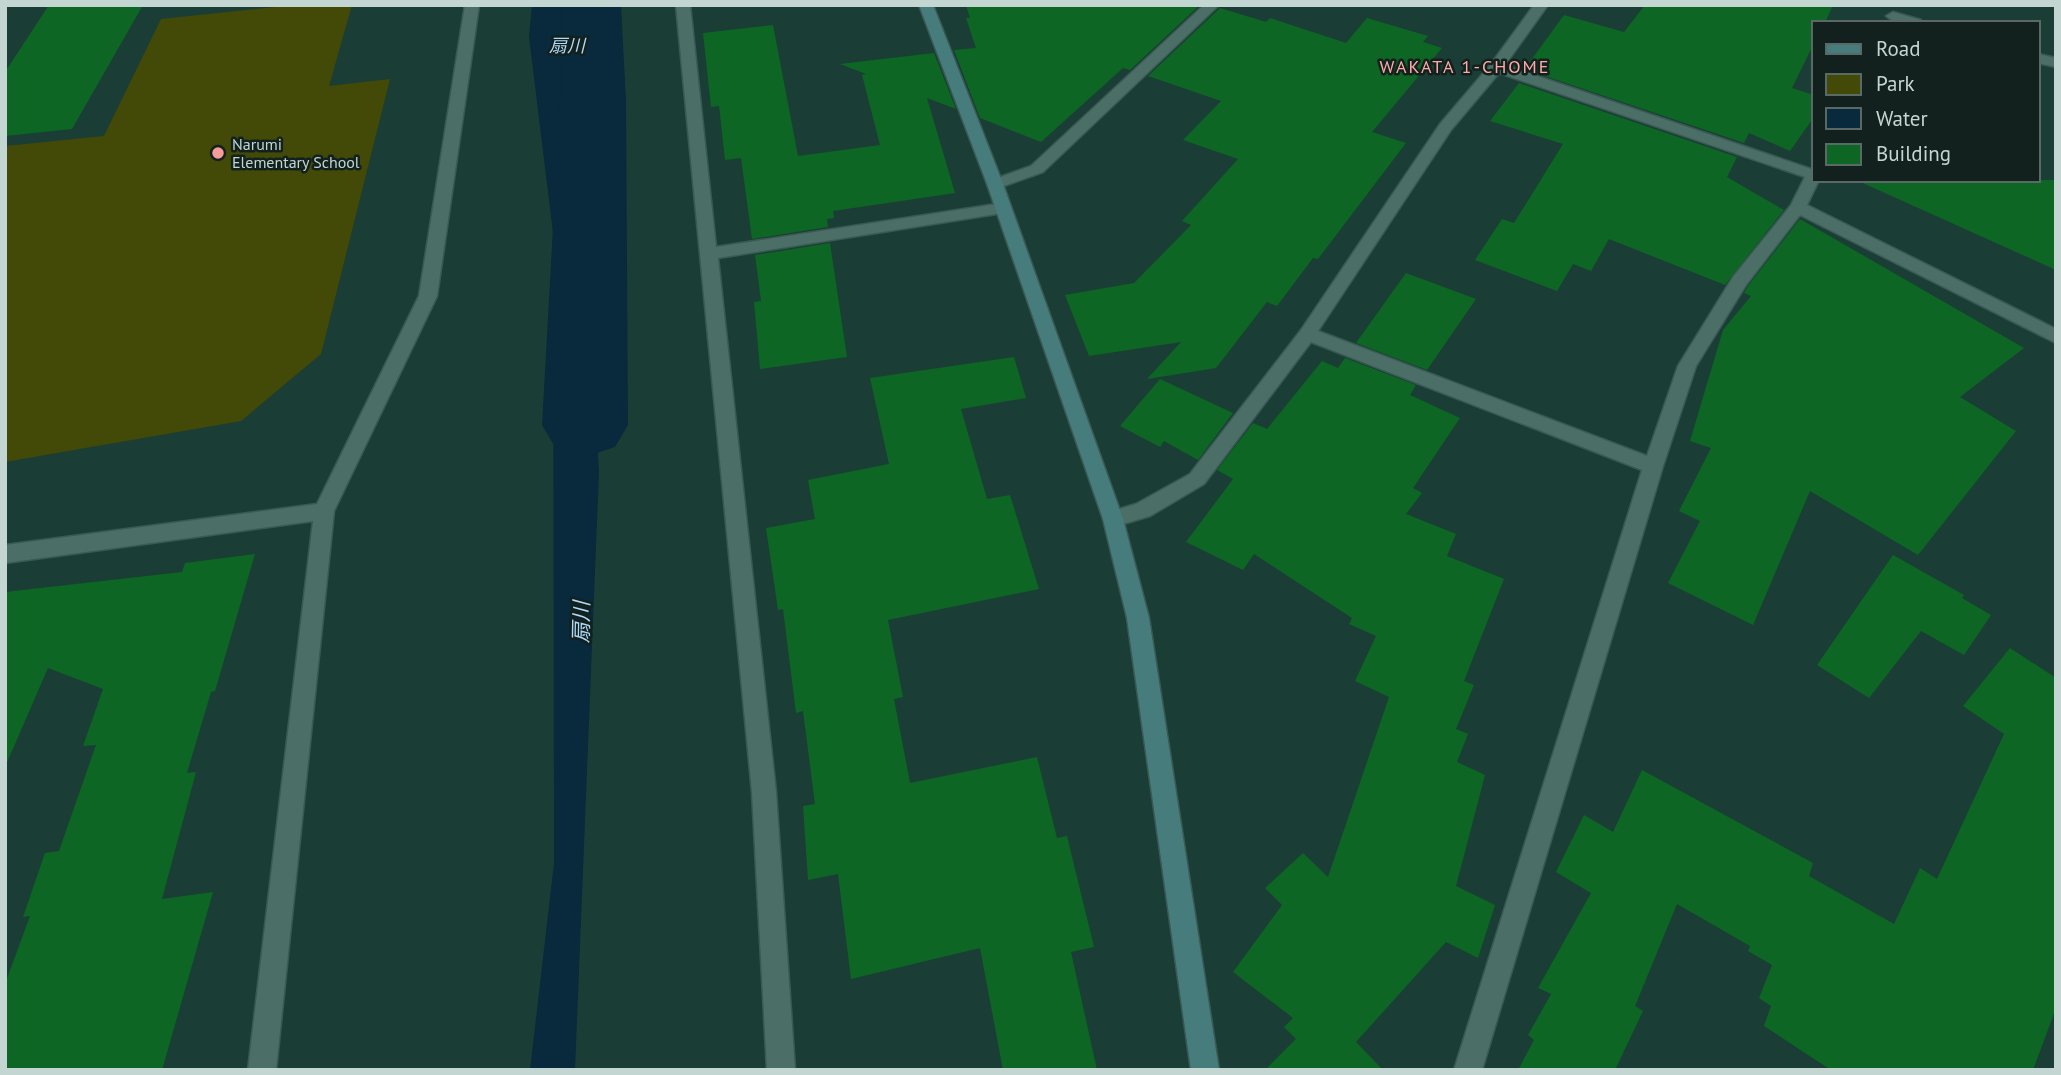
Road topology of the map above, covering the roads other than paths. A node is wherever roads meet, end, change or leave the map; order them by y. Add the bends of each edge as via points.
1 (472, 5) edge
2 (683, 5) edge
3 (926, 5) edge
4 (1212, 5) edge
5 (1541, 5) edge
6 (1892, 15) edge
7 (1910, 21) edge
8 (1496, 67) junction
9 (1812, 174) edge
10 (1812, 179) edge
11 (995, 184) junction
12 (1798, 207) junction
13 (1003, 208) junction
14 (708, 254) junction
15 (1307, 334) junction
16 (2056, 337) edge
17 (1653, 466) junction
18 (324, 511) junction
19 (1113, 519) junction
20 (5, 554) edge
21 (262, 1070) edge
22 (781, 1070) edge
23 (1205, 1070) edge
24 (1468, 1070) edge

1 - 18 street via 428,296
2 - 14 street
3 - 11 street
4 - 11 street via 1037,169
5 - 8 street
6 - 7 street
8 - 9 street
8 - 15 street via 1445,127
10 - 12 street
11 - 13 street
12 - 16 street
12 - 17 street via 1738,281 1687,366
13 - 14 street
13 - 19 street
14 - 22 street via 764,792
15 - 17 street
15 - 19 street via 1197,479 1143,510
17 - 24 street
18 - 20 street
18 - 21 street
19 - 23 street via 1138,618

